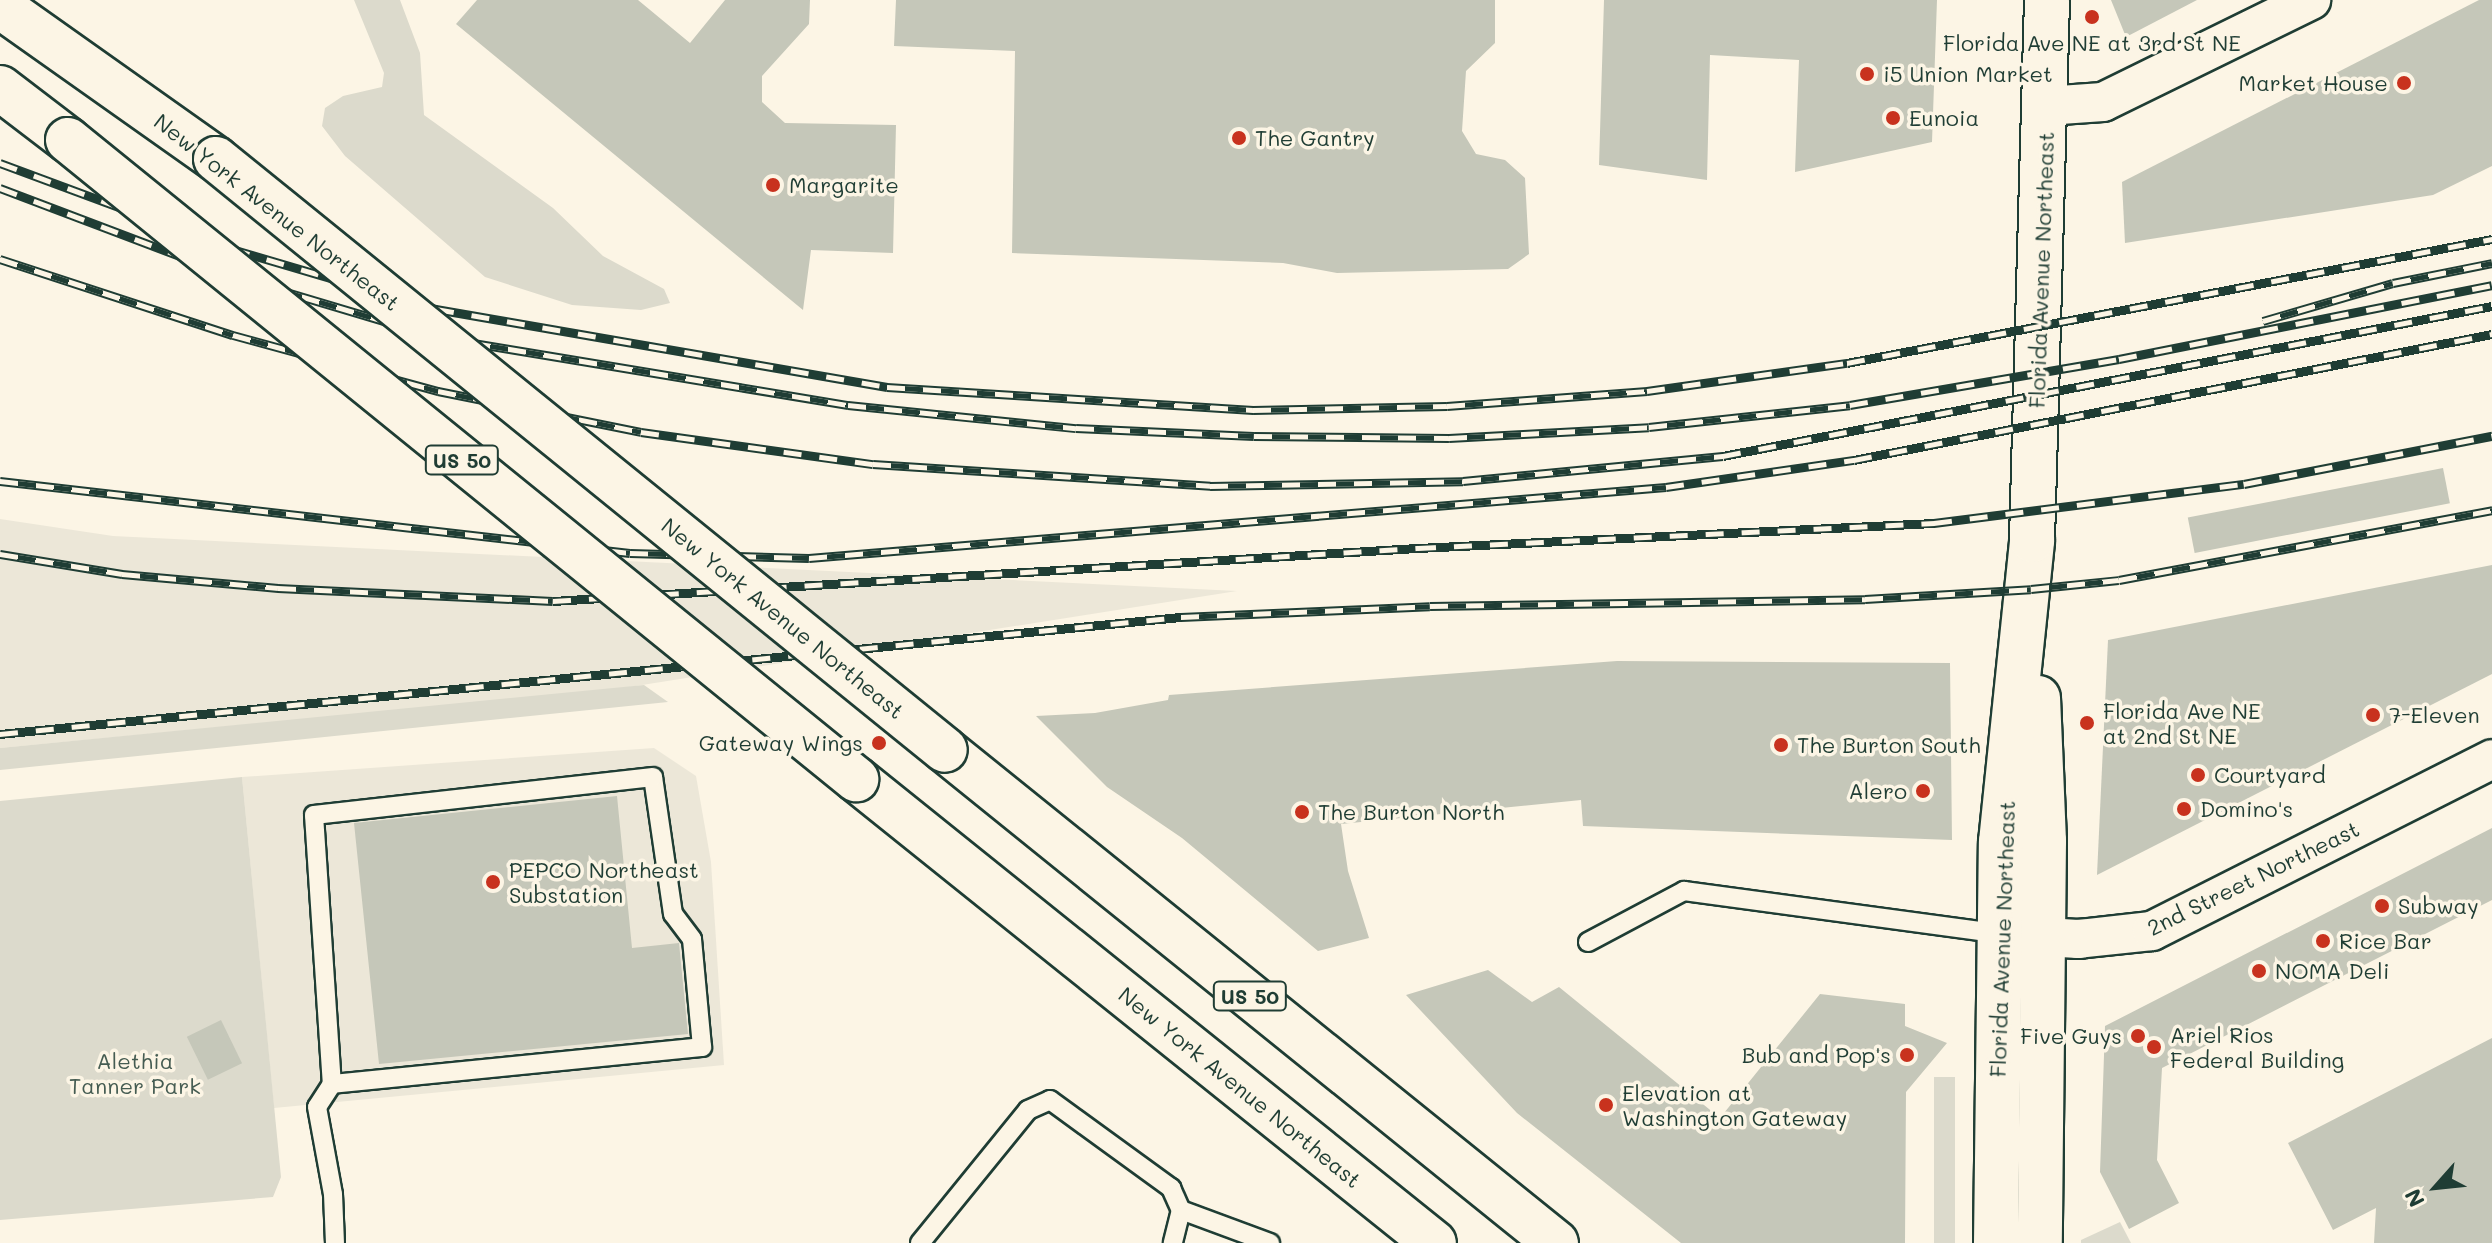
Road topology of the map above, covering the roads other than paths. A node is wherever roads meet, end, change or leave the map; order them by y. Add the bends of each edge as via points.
1 (2047, 0) edge
2 (2311, 0) edge
3 (0, 6) edge
4 (0, 88) edge
5 (2046, 106) junction
6 (2032, 540) junction
7 (2492, 759) edge
8 (2000, 934) junction
9 (2042, 937) junction
10 (1588, 942) dead end
11 (332, 1084) junction
12 (1181, 1210) junction
13 (335, 1243) edge
14 (920, 1243) edge
15 (1173, 1243) edge
16 (1270, 1243) edge
17 (1434, 1243) edge
18 (1556, 1243) edge
19 (1996, 1243) edge
20 (2040, 1243) edge

1 - 5 main road, Florida Avenue Northeast
2 - 5 street via 2103,102
3 - 18 main road, New York Avenue Northeast / US 50, bridge via 216,159
4 - 17 main road, New York Avenue Northeast / US 50, bridge
5 - 6 main road, Florida Avenue Northeast
6 - 8 main road, Florida Avenue Northeast via 2001,842
6 - 9 main road, Florida Avenue Northeast
7 - 9 street, 2nd Street Northeast via 2152,931 2117,938
8 - 9 street, 2nd Street Northeast
8 - 10 lane via 1684,891
8 - 19 main road, Florida Avenue Northeast
9 - 20 main road, Florida Avenue Northeast
11 - 11 lane via 314,815 653,777 673,914 692,939 702,1047
11 - 13 lane via 317,1107 333,1194
12 - 14 lane via 1171,1188 1050,1100 1028,1110
12 - 15 lane
12 - 16 lane

